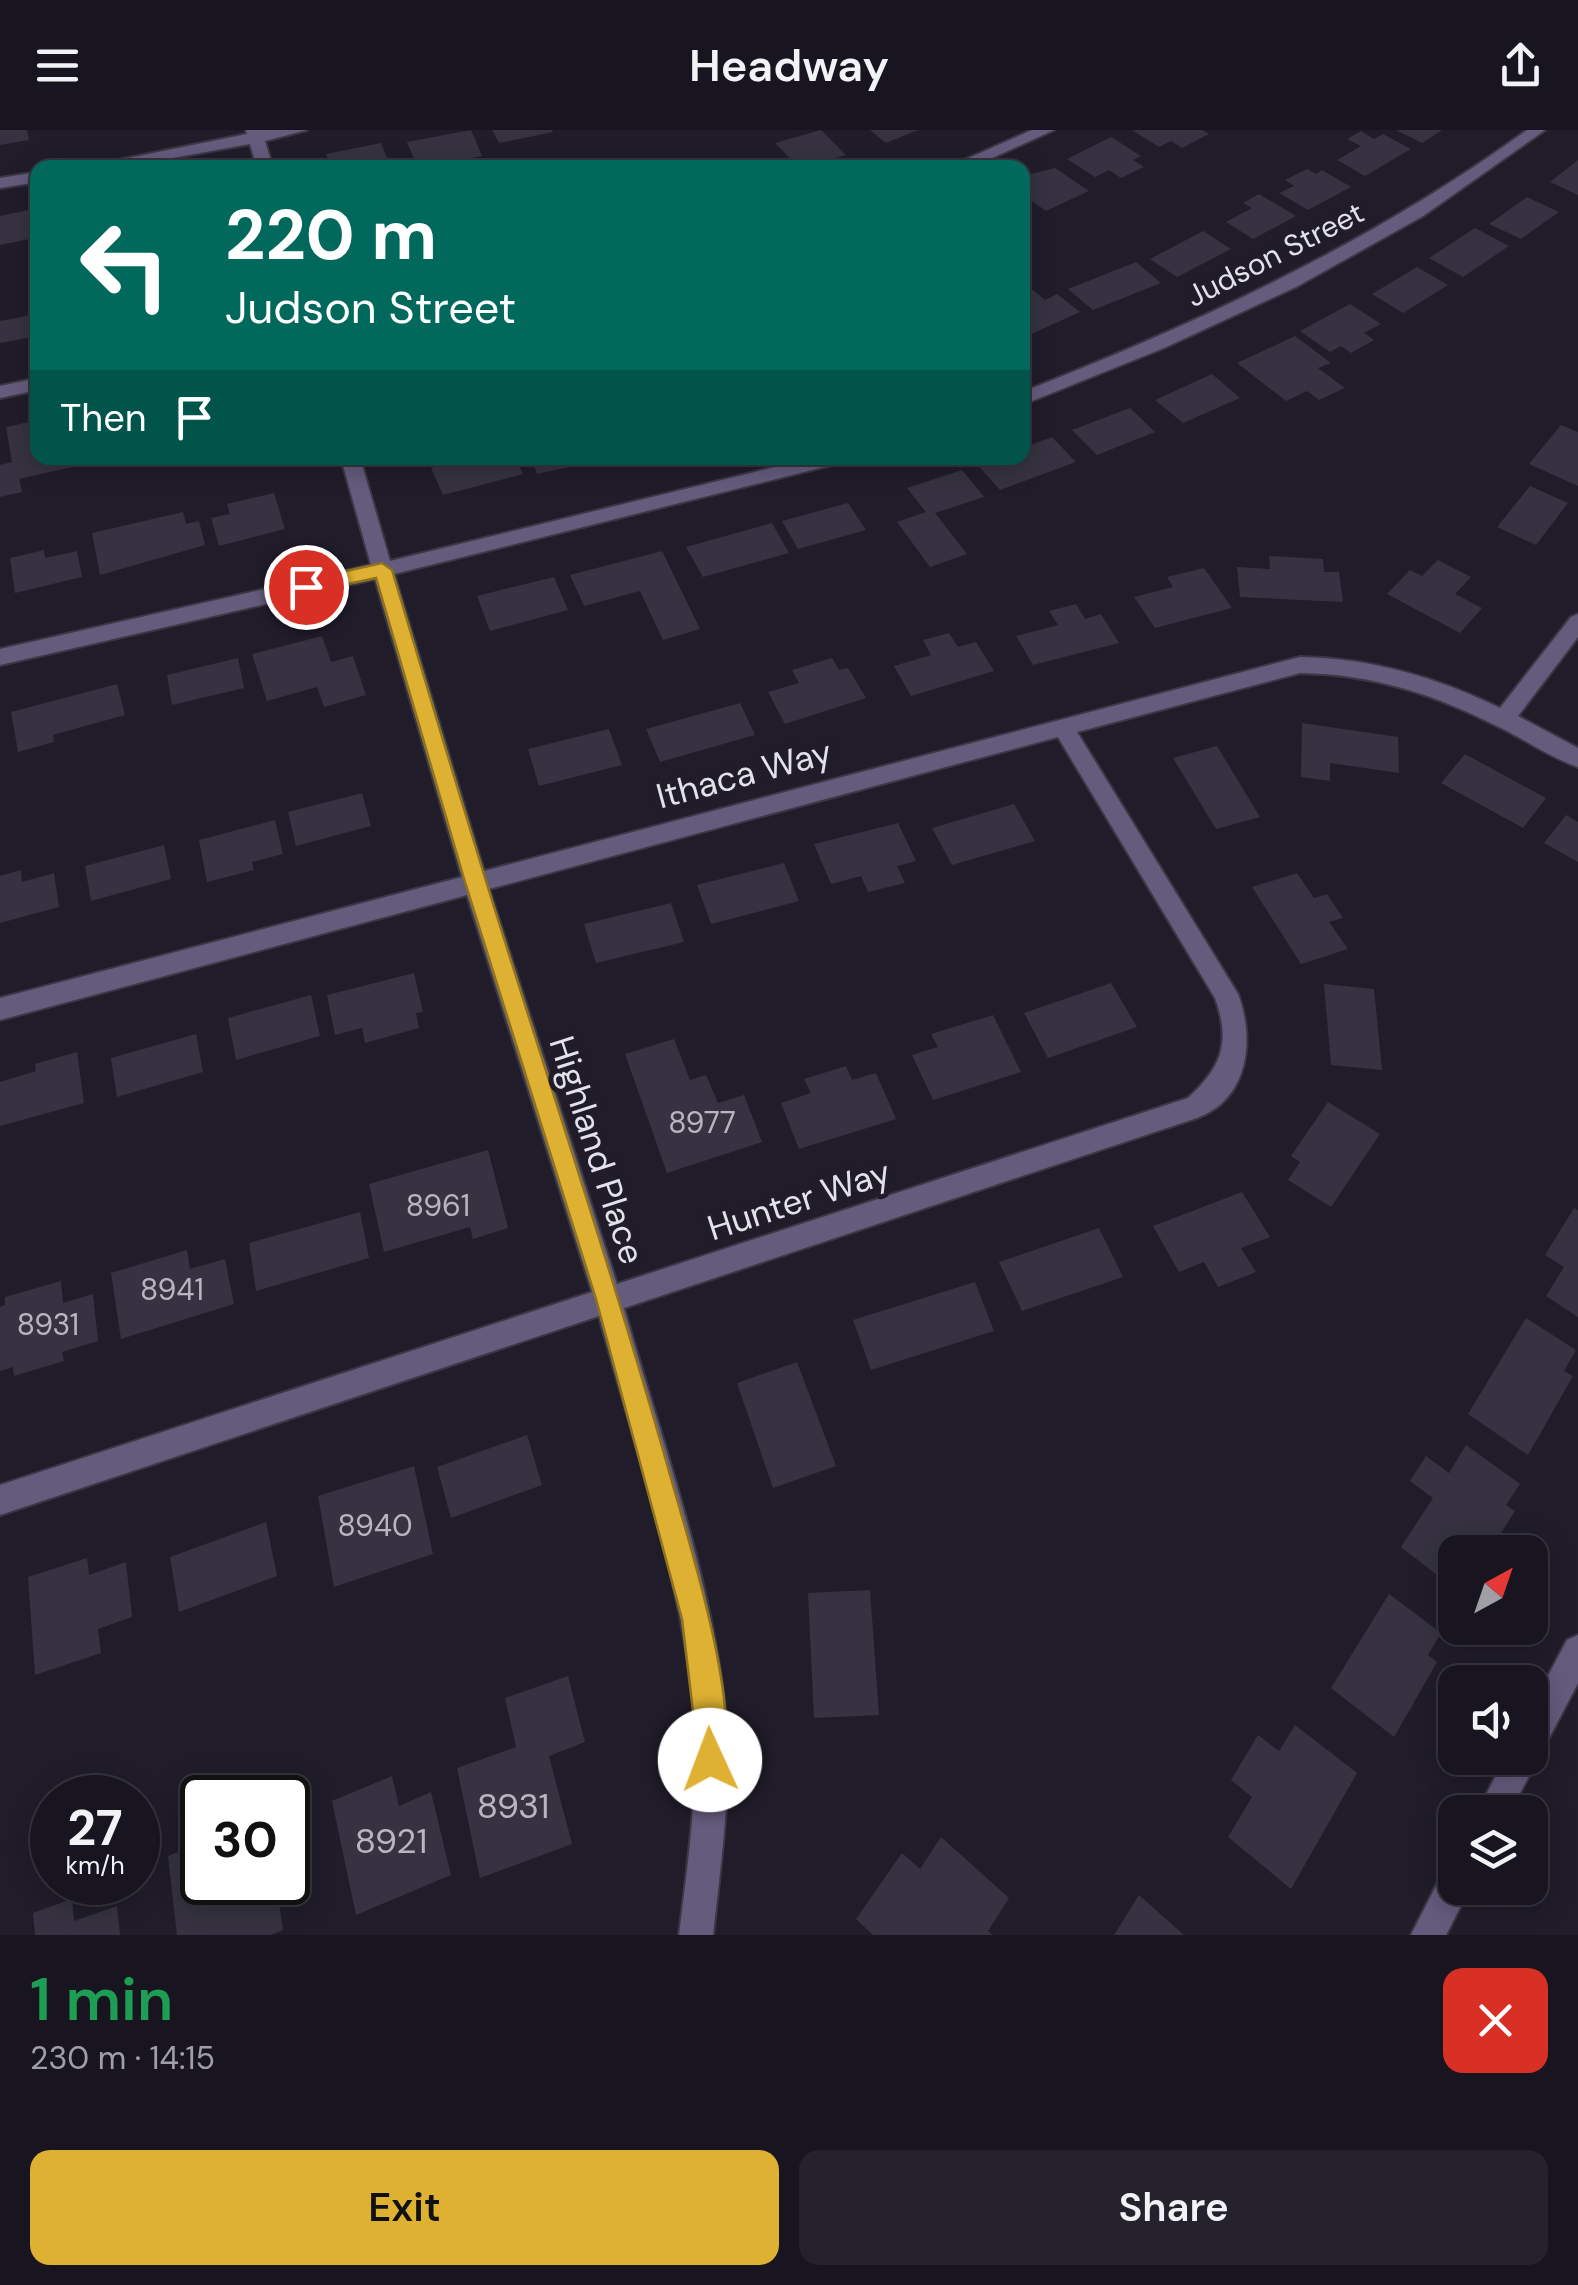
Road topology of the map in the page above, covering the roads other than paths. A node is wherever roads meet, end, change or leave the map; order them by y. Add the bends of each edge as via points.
1 (299, 130) edge
2 (1046, 130) edge
3 (1537, 130) edge
4 (255, 134) edge
5 (127, 160) edge
6 (263, 160) edge
7 (973, 160) edge
8 (30, 177) edge
9 (0, 183) edge
10 (30, 386) edge
11 (0, 392) edge
12 (1030, 396) edge
13 (352, 465) edge
14 (808, 465) edge
15 (382, 570) junction
16 (1578, 622) edge
17 (0, 657) edge
18 (1504, 718) junction
19 (1062, 726) junction
20 (1578, 758) edge
21 (475, 882) junction
22 (0, 1008) edge
23 (608, 1299) junction
24 (0, 1500) edge
25 (1578, 1650) edge
26 (1548, 1708) edge
27 (1444, 1905) edge
28 (696, 1935) edge
29 (1428, 1935) edge

1 - 4 street
2 - 7 street
3 - 12 street, Judson Street via 1448,192 1271,296
4 - 5 street
4 - 6 street
8 - 9 street
10 - 11 street
13 - 15 street, Highland Place
14 - 15 street
15 - 17 street
15 - 21 street, Highland Place
16 - 18 street
18 - 19 street, Ithaca Way via 1396,674 1335,664 1256,675
18 - 20 street, Ithaca Way
19 - 21 street, Ithaca Way
19 - 23 street, Hunter Way via 1226,994 1239,1025 1239,1048 1222,1084 1197,1107 1144,1126
21 - 22 street, Ithaca Way
21 - 23 street, Highland Place
23 - 24 street, Hunter Way
23 - 28 street, Highland Place via 696,1619 708,1695 712,1792
25 - 26 street
27 - 29 street

